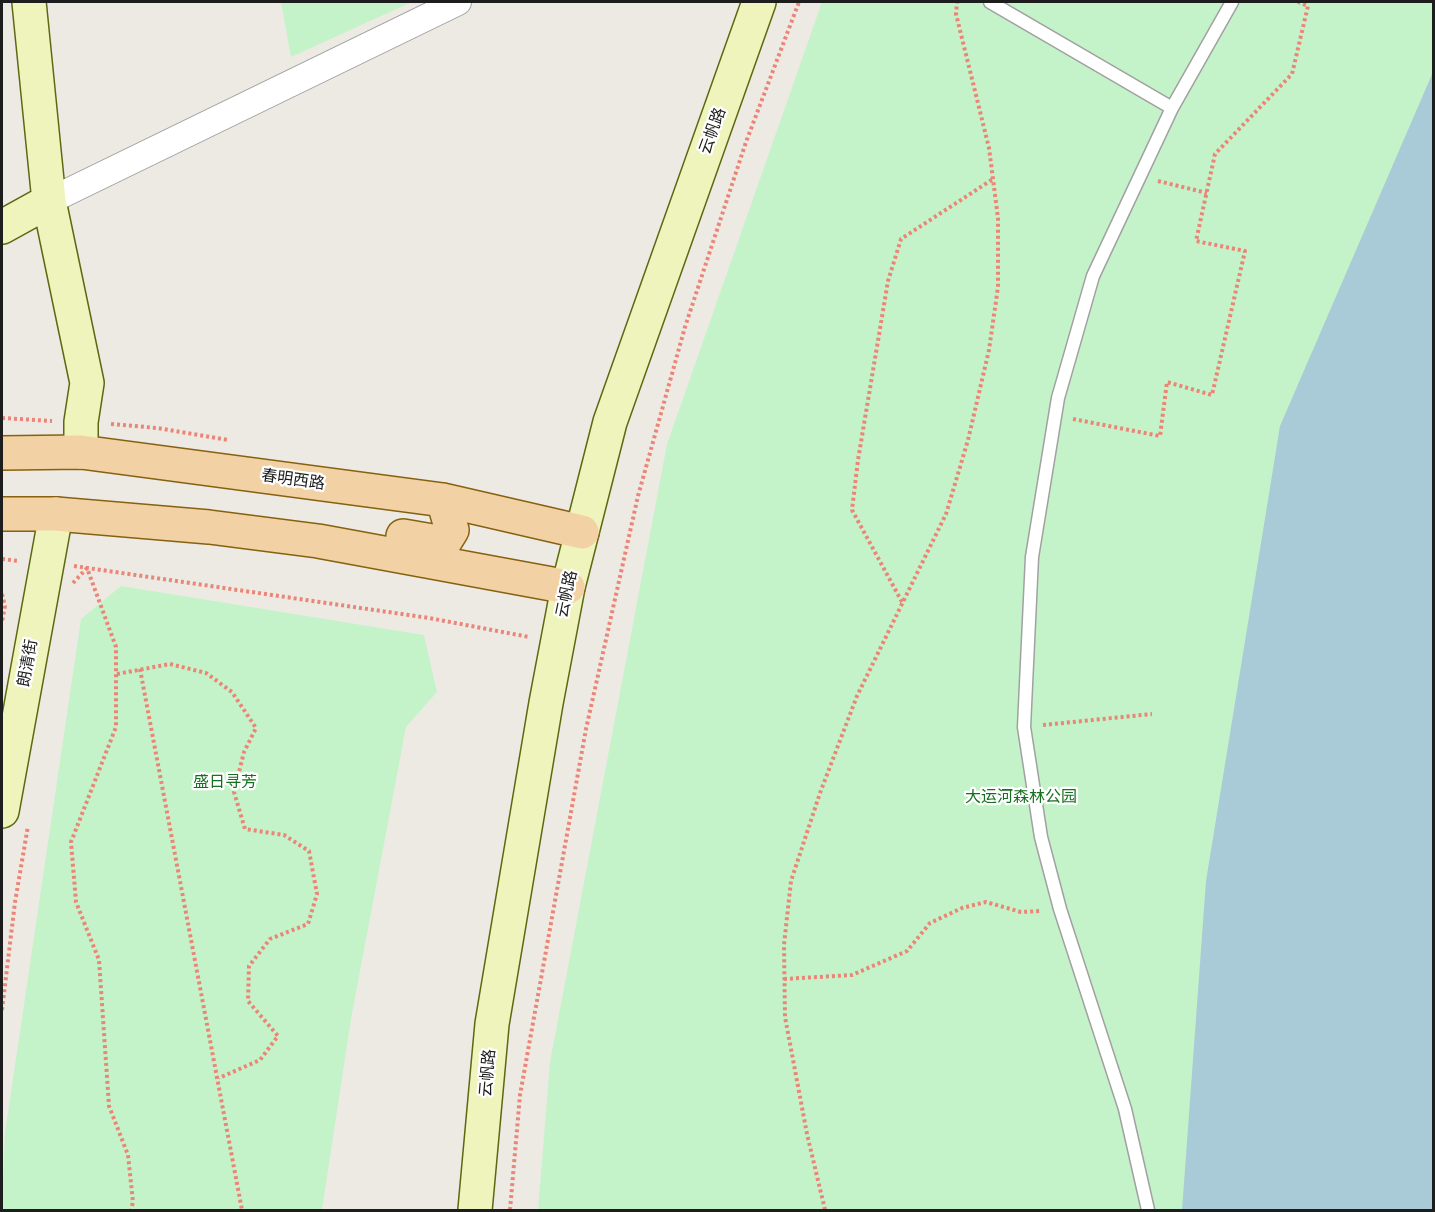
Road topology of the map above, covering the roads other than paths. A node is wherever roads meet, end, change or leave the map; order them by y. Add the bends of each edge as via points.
1 (29, 2) edge
2 (458, 2) edge
3 (759, 2) edge
4 (990, 2) edge
5 (1232, 2) edge
6 (1172, 108) junction
7 (49, 201) junction
8 (2, 227) edge
9 (81, 452) junction
10 (2, 453) edge
11 (443, 500) junction
12 (2, 514) edge
13 (56, 514) junction
14 (582, 531) junction
15 (318, 541) junction
16 (568, 588) junction
17 (2, 812) edge
18 (475, 1210) edge
19 (1148, 1210) edge

1 - 7 street
2 - 7 street
3 - 14 street, 云帆路 via 610,422
4 - 6 lane
5 - 6 lane
6 - 19 lane via 1093,276 1055,416 1032,557 1024,727 1041,837 1060,909 1125,1109
7 - 8 street
7 - 9 street via 87,383
9 - 10 main road, 春明西路
9 - 11 main road, 春明西路
11 - 14 main road, 春明西路
11 - 15 main road via 452,530 444,543 349,528
12 - 13 main road
13 - 15 main road via 208,526
13 - 17 street, 朗清街
14 - 16 street, 云帆路
15 - 16 main road
16 - 18 street, 云帆路 via 492,1024

